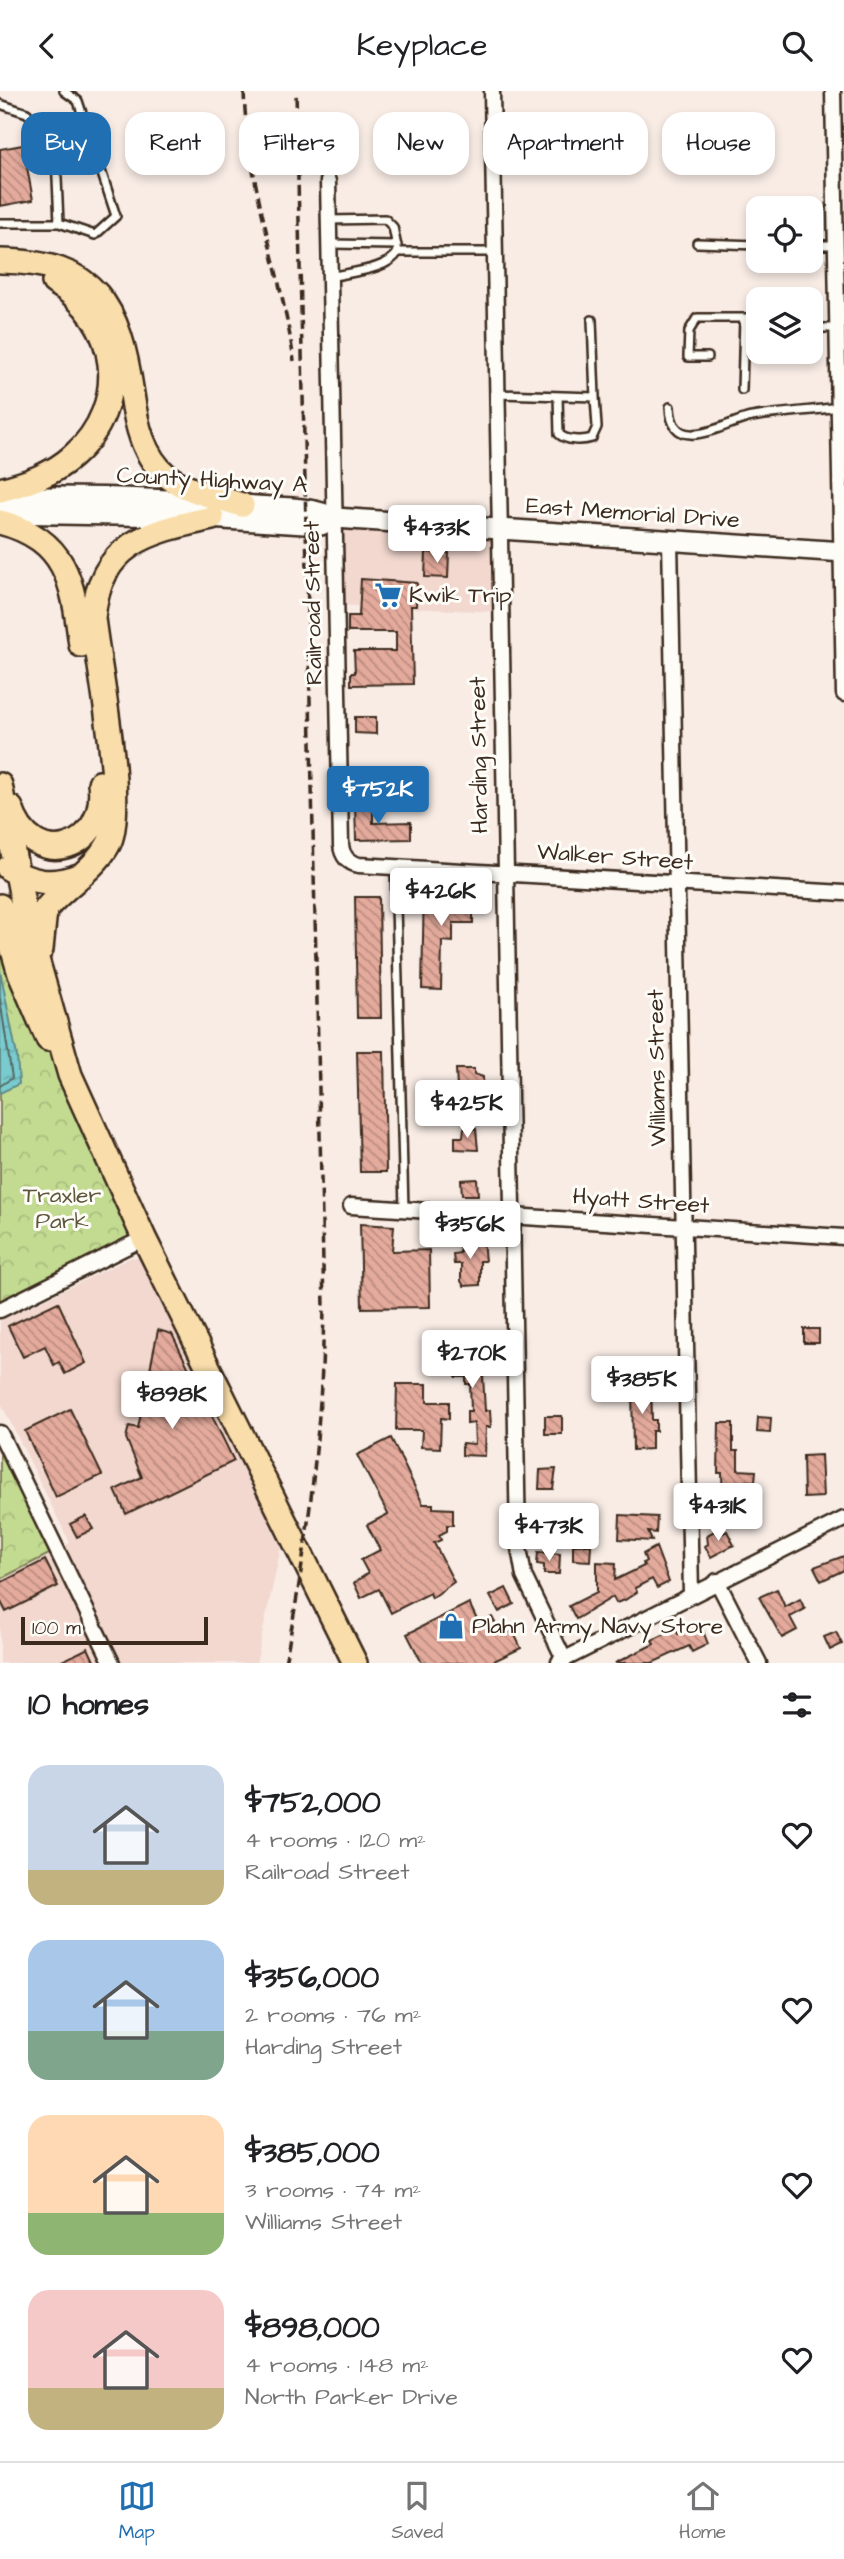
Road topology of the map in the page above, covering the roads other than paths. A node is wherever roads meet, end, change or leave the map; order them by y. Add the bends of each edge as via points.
1 (64, 91) edge
2 (492, 91) edge
3 (833, 91) edge
4 (0, 104) edge
5 (328, 181) dead end
6 (329, 220) junction
7 (0, 223) edge
8 (59, 223) junction
9 (697, 243) dead end
10 (330, 244) junction
11 (746, 245) edge
12 (823, 245) edge
13 (836, 245) junction
14 (398, 249) junction
15 (495, 252) junction
16 (1, 265) edge
17 (330, 277) junction
18 (840, 296) edge
19 (744, 319) joint
20 (592, 320) dead end
21 (823, 328) edge
22 (837, 328) junction
23 (708, 357) dead end
24 (742, 390) dead end
25 (497, 394) junction
26 (558, 396) junction
27 (595, 397) junction
28 (670, 407) dead end
29 (839, 407) junction
30 (0, 490) edge
31 (0, 498) edge
32 (242, 505) junction
33 (0, 513) edge
34 (212, 518) junction
35 (335, 518) junction
36 (0, 522) edge
37 (499, 529) junction
38 (670, 540) junction
39 (843, 552) edge
40 (844, 694) edge
41 (0, 770) edge
42 (0, 785) edge
43 (344, 856) joint
44 (395, 867) junction
45 (8, 868) edge
46 (504, 873) junction
47 (81, 874) junction
48 (677, 884) junction
49 (844, 893) edge
50 (0, 906) edge
51 (47, 994) junction
52 (128, 1202) junction
53 (351, 1206) dead end
54 (404, 1209) junction
55 (512, 1216) junction
56 (682, 1227) junction
57 (844, 1237) edge
58 (144, 1238) junction
59 (0, 1310) edge
60 (0, 1433) edge
61 (844, 1519) edge
62 (718, 1581) junction
63 (691, 1594) junction
64 (561, 1661) edge
65 (113, 1663) edge
66 (355, 1663) edge
67 (758, 1663) edge

1 - 8 lane via 78,101 116,216 95,235
2 - 15 street, Harding Street
3 - 13 street
4 - 8 lane via 27,113 50,138 56,156
5 - 6 street, Railroad Street
6 - 10 street, Railroad Street
6 - 14 lane via 385,219 393,227
7 - 8 lane
9 - 11 lane
10 - 14 lane
10 - 17 street, Railroad Street
12 - 13 lane
13 - 18 street
14 - 15 lane
14 - 17 lane via 394,258 381,264
15 - 25 street, Harding Street
16 - 30 main road via 70,291 101,327 110,361 108,397 80,448 47,474
16 - 32 main road via 34,261 52,265 93,288 117,324 135,417 155,463 183,486
17 - 35 street, Railroad Street
18 - 22 street
19 - 23 lane via 706,316 692,323 688,357
19 - 24 lane
20 - 27 lane
21 - 22 lane
22 - 29 street
25 - 26 lane
25 - 37 street, Harding Street
26 - 27 lane
26 - 27 lane via 559,434 587,440 593,438 597,427
28 - 29 lane via 672,423 696,434 751,417
29 - 39 street
31 - 32 main road, County Highway A
32 - 35 main road, County Highway A via 322,512
33 - 34 main road, County Highway A
34 - 35 main road, County Highway A via 321,525
34 - 47 main road via 149,534 107,569 95,591 93,618 116,811 108,845
35 - 37 main road, East Memorial Drive
35 - 43 street, Railroad Street
36 - 41 main road via 46,545 71,581 102,794 94,827 81,840 61,847 31,839 15,819
37 - 38 main road, East Memorial Drive
37 - 46 street, Harding Street
38 - 39 main road, East Memorial Drive
38 - 48 street, Williams Street
39 - 40 street
42 - 45 main road
43 - 44 street, Walker Street via 354,864
44 - 46 street, Walker Street
44 - 54 lane
45 - 47 main road via 28,879 53,882
45 - 51 main road
46 - 48 street, Walker Street
46 - 55 street, Harding Street
47 - 51 main road via 45,910 40,942
48 - 49 street, Walker Street
48 - 56 street, Williams Street
50 - 52 main road via 20,974 44,1031
51 - 52 main road via 70,1075
52 - 58 main road
53 - 54 street, Hyatt Street
54 - 55 street, Hyatt Street
55 - 56 street, Hyatt Street
55 - 64 street, Harding Street via 520,1561
56 - 57 street, Hyatt Street
56 - 63 street, Williams Street
58 - 59 street
58 - 66 main road
60 - 65 street
61 - 62 street
62 - 63 street
62 - 67 street
63 - 64 street

